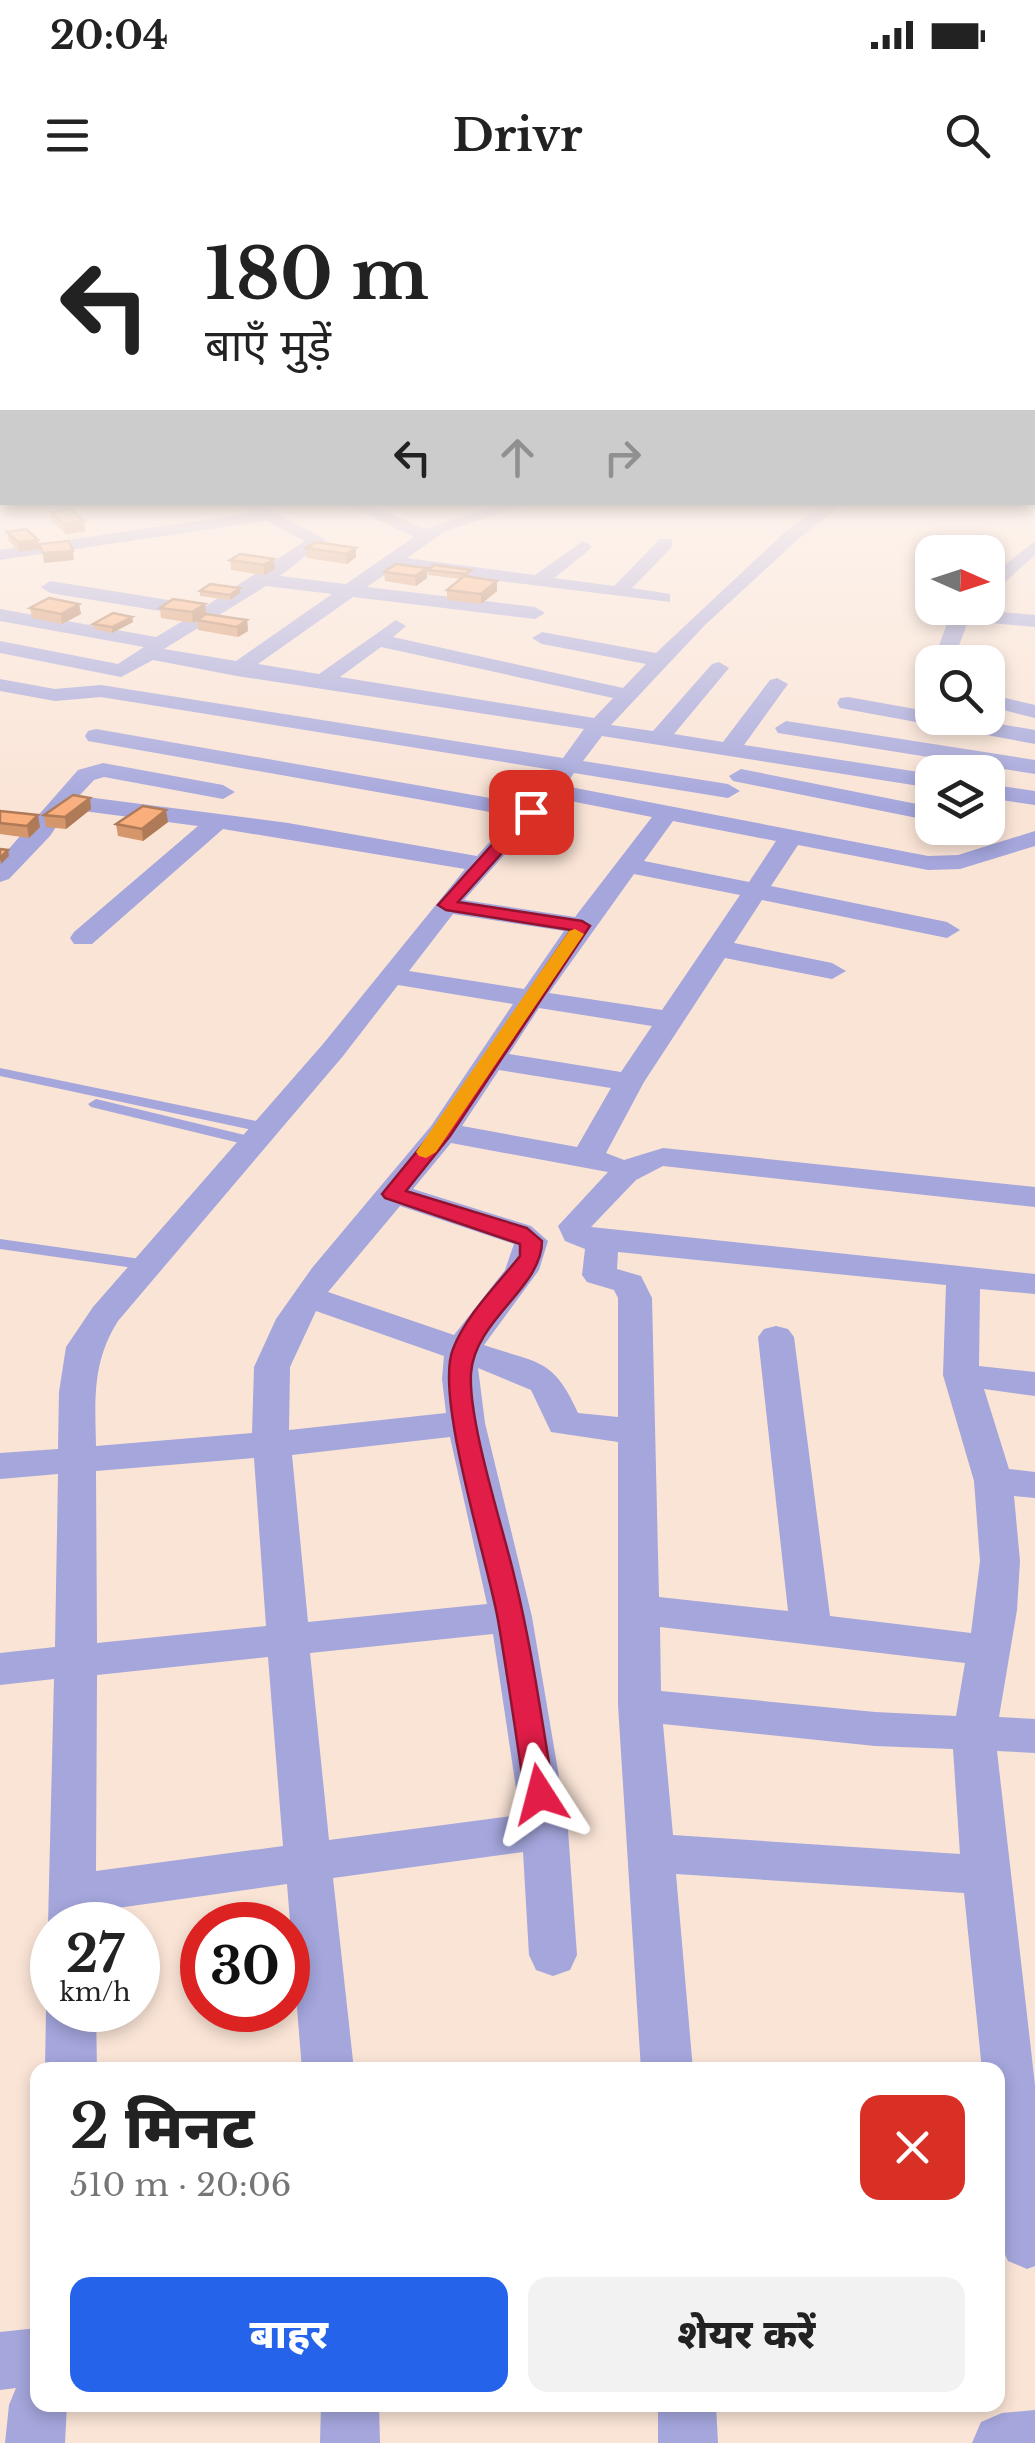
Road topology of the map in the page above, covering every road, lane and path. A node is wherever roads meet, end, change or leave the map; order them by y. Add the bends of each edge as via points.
1 (148, 603) edge
2 (228, 603) edge
3 (335, 603) edge
4 (428, 603) edge
5 (453, 603) edge
6 (552, 603) edge
7 (720, 603) edge
8 (1005, 604) edge
9 (1035, 608) edge
10 (212, 613) junction
11 (534, 613) junction
12 (0, 615) edge
13 (1005, 617) edge
14 (1035, 621) edge
15 (542, 638) dead end
16 (378, 640) junction
17 (0, 647) edge
18 (156, 647) junction
19 (464, 658) junction
20 (659, 660) junction
21 (719, 668) dead end
22 (121, 670) junction
23 (237, 670) junction
24 (321, 682) junction
25 (777, 684) dead end
26 (0, 685) edge
27 (92, 691) junction
28 (627, 695) junction
29 (406, 696) junction
30 (848, 704) dead end
31 (1005, 704) edge
32 (1035, 712) edge
33 (598, 727) junction
34 (786, 728) dead end
35 (354, 732) junction
36 (96, 736) dead end
37 (1035, 737) edge
38 (659, 738) junction
39 (731, 748) junction
40 (762, 752) junction
41 (1035, 767) edge
42 (304, 772) junction
43 (915, 778) edge
44 (735, 784) junction
45 (550, 789) junction
46 (223, 792) dead end
47 (1005, 792) edge
48 (1034, 796) edge
49 (61, 801) junction
50 (915, 811) edge
51 (667, 813) junction
52 (704, 820) junction
53 (218, 821) junction
54 (1005, 828) edge
55 (1031, 834) edge
56 (791, 836) junction
57 (909, 861) junction
58 (482, 864) junction
59 (628, 865) junction
60 (0, 874) edge
61 (754, 890) junction
62 (446, 905) junction
63 (874, 915) junction
64 (582, 926) junction
65 (948, 930) dead end
66 (83, 938) dead end
67 (717, 948) junction
68 (832, 971) dead end
69 (391, 976) junction
70 (533, 999) junction
71 (669, 1020) junction
72 (492, 1060) junction
73 (0, 1072) edge
74 (0, 1082) edge
75 (629, 1082) junction
76 (443, 1132) junction
77 (261, 1135) junction
78 (587, 1158) junction
79 (631, 1168) junction
80 (393, 1194) junction
81 (1035, 1196) edge
82 (602, 1240) junction
83 (0, 1244) edge
84 (148, 1265) junction
85 (963, 1277) junction
86 (1035, 1284) edge
87 (308, 1297) junction
88 (776, 1337) dead end
89 (464, 1350) junction
90 (961, 1375) junction
91 (1035, 1384) edge
92 (466, 1423) junction
93 (636, 1432) junction
94 (275, 1444) junction
95 (78, 1459) junction
96 (0, 1466) edge
97 (1014, 1483) edge
98 (636, 1609) junction
99 (511, 1617) junction
100 (811, 1632) junction
101 (286, 1638) junction
102 (987, 1650) junction
103 (76, 1660) junction
104 (0, 1669) edge
105 (640, 1706) junction
106 (974, 1735) junction
107 (1035, 1736) edge
108 (545, 1830) junction
109 (652, 1853) junction
110 (309, 1863) junction
111 (985, 1874) junction
112 (72, 1902) edge
113 (108, 1902) edge
114 (553, 1954) dead end
115 (71, 2032) edge
116 (70, 2062) edge
117 (327, 2062) edge
118 (667, 2062) edge
119 (1003, 2062) edge
120 (1005, 2084) edge
121 (1020, 2242) edge
122 (30, 2358) edge
123 (0, 2361) edge
124 (38, 2412) edge
125 (350, 2412) edge
126 (686, 2412) edge
127 (1035, 2440) edge
128 (36, 2443) edge
129 (350, 2443) edge
130 (688, 2443) edge
131 (1002, 2443) edge

1 - 10 street
2 - 10 street
3 - 23 street
4 - 16 street
5 - 11 street
6 - 11 street
7 - 20 street
8 - 9 street
10 - 18 street
11 - 19 street
12 - 18 street
13 - 14 street
15 - 20 street
16 - 19 street
16 - 24 street
17 - 22 street
18 - 22 street
18 - 23 street via 165,657
19 - 28 street
19 - 29 street
20 - 28 street
21 - 38 street
22 - 27 street
23 - 24 street
24 - 29 street
25 - 39 street
26 - 27 street via 55,696
27 - 35 street
28 - 33 street
29 - 33 street
30 - 37 street
31 - 32 street
33 - 38 street
33 - 45 street
34 - 41 street
35 - 42 street
35 - 45 street
36 - 42 street
38 - 39 street
39 - 40 street
40 - 43 street
40 - 44 street
42 - 45 street
44 - 45 street
44 - 50 street
44 - 52 street
45 - 51 street
45 - 58 street
46 - 49 street via 103,770 86,775
47 - 48 street
48 - 55 street
49 - 53 street
49 - 60 street
51 - 52 street
51 - 59 street
52 - 56 street
53 - 58 street
53 - 66 street
54 - 55 street
55 - 57 street via 960,862
56 - 57 street
56 - 61 street
57 - 63 street
58 - 62 street
59 - 61 street
59 - 64 street
61 - 63 street
61 - 67 street
62 - 64 street
62 - 69 street
63 - 65 street
64 - 70 street
67 - 68 street
67 - 71 street
69 - 70 street
69 - 77 street
70 - 71 street
70 - 72 street
71 - 75 street
72 - 75 street
72 - 76 street
73 - 77 lane
74 - 77 lane
75 - 78 street
76 - 78 street
76 - 80 street
77 - 84 street
78 - 79 street
79 - 81 street via 663,1157
79 - 82 street via 574,1226 577,1234
80 - 87 street
80 - 89 street via 531,1241 531,1257
82 - 85 street
82 - 93 street via 599,1275 629,1284 635,1298
83 - 84 lane
84 - 95 street via 84,1347
85 - 86 street
85 - 90 street
87 - 89 street
87 - 94 street via 271,1370
88 - 100 street
89 - 92 street via 459,1375
89 - 93 street via 547,1384 564,1423
90 - 91 street
90 - 97 street
92 - 94 street
92 - 99 street
93 - 98 street
94 - 95 street
94 - 101 street
95 - 96 street
95 - 103 street
97 - 102 street
98 - 100 street
98 - 105 street
99 - 101 street
99 - 108 street
100 - 102 street
101 - 103 street
101 - 110 street
102 - 106 street
103 - 104 street
103 - 112 street
105 - 106 street
105 - 109 street
106 - 107 street
106 - 111 street
108 - 110 street
108 - 114 street
109 - 111 street
109 - 118 street
110 - 113 street
110 - 117 street
111 - 119 street
115 - 116 street
120 - 121 street
122 - 123 street
124 - 128 street
125 - 129 street
126 - 130 street
127 - 131 street

